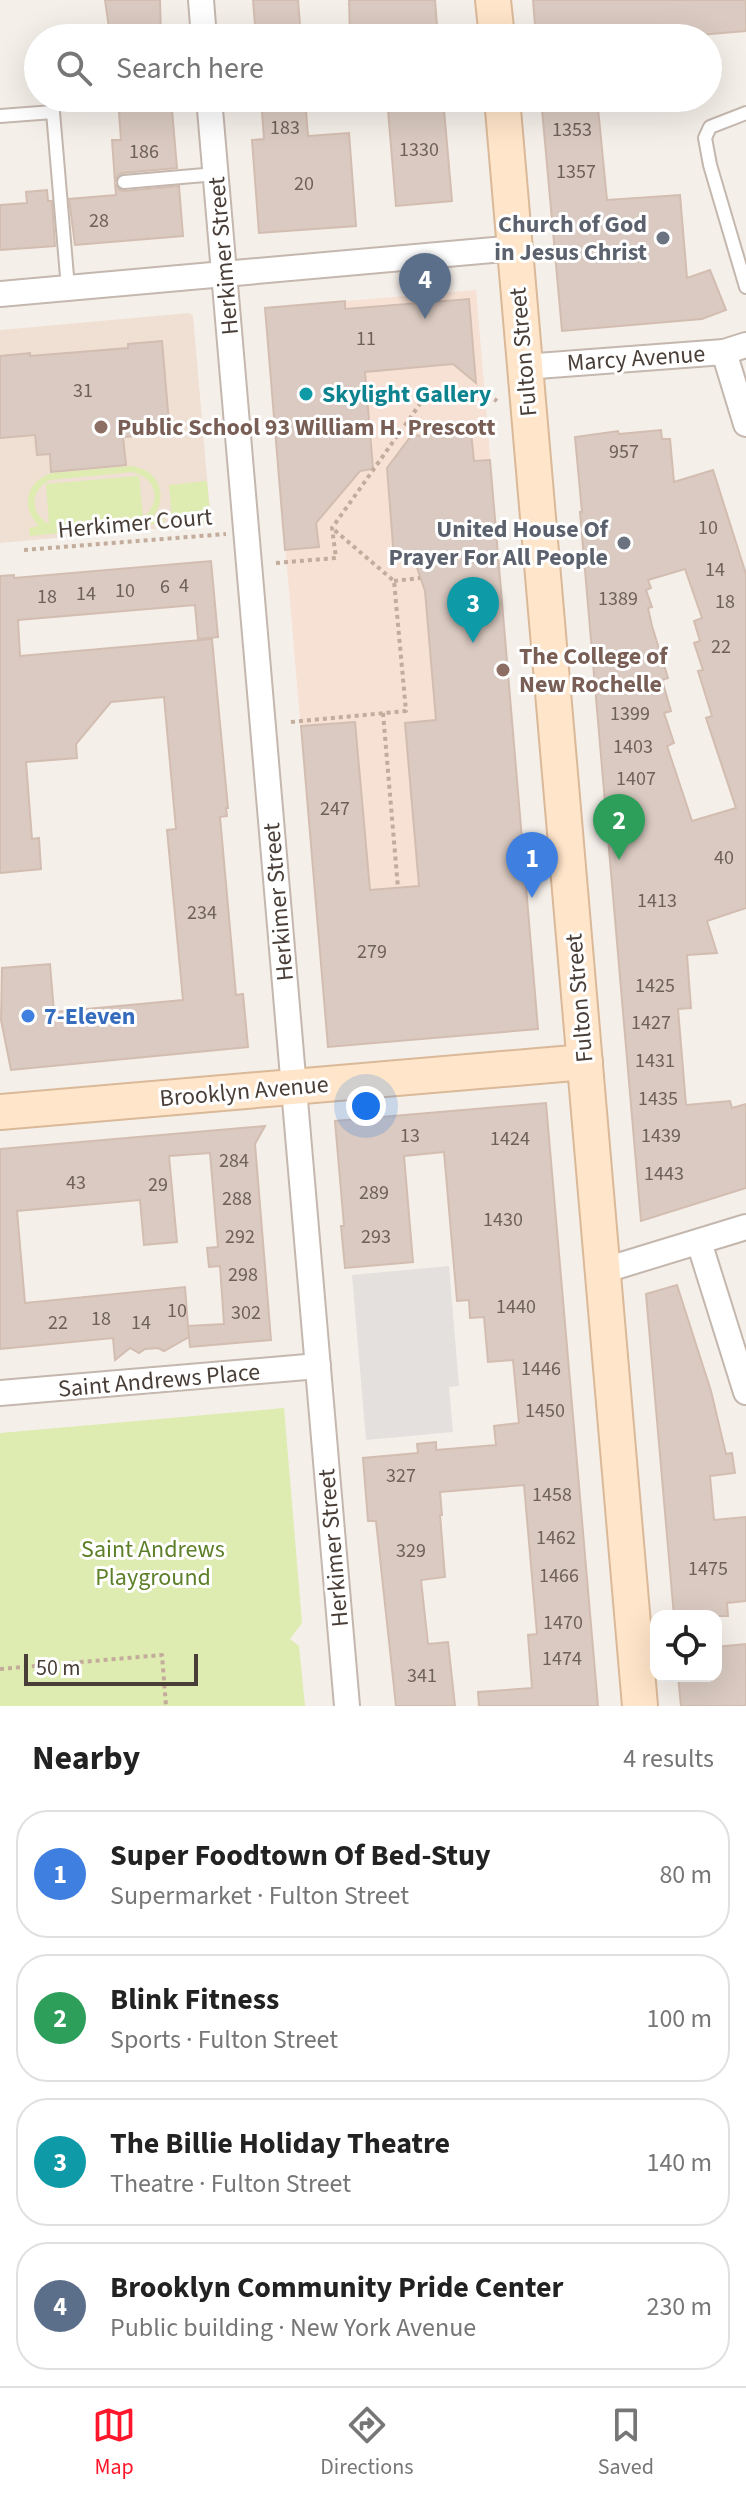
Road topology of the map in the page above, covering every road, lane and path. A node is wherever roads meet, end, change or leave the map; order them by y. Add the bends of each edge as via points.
1 (201, 0) edge
2 (493, 0) edge
3 (203, 24) edge
4 (496, 24) edge
5 (210, 112) edge
6 (503, 112) edge
7 (746, 113) edge
8 (0, 116) edge
9 (216, 174) junction
10 (124, 182) dead end
11 (515, 248) junction
12 (224, 273) junction
13 (746, 287) edge
14 (68, 288) junction
15 (0, 294) edge
16 (735, 348) edge
17 (524, 367) junction
18 (497, 401) dead end
19 (746, 424) edge
20 (332, 528) junction
21 (248, 532) junction
22 (24, 550) dead end
23 (276, 563) dead end
24 (420, 578) dead end
25 (394, 581) junction
26 (383, 713) junction
27 (291, 722) dead end
28 (398, 888) dead end
29 (585, 1062) junction
30 (294, 1086) junction
31 (0, 1112) edge
32 (746, 1227) edge
33 (699, 1242) junction
34 (602, 1271) junction
35 (318, 1366) junction
36 (746, 1392) edge
37 (0, 1393) edge
38 (0, 1669) edge
39 (166, 1706) edge
40 (347, 1706) edge
41 (640, 1706) edge

1 - 3 street
2 - 4 main road
5 - 9 street, Herkimer Street
6 - 11 main road, Fulton Street
7 - 13 lane via 710,127 705,138
8 - 14 lane via 53,112
9 - 10 lane
9 - 12 street, Herkimer Street
11 - 12 street
11 - 17 main road, Fulton Street
12 - 14 street
12 - 21 street, Herkimer Street
14 - 15 street
16 - 17 street, Marcy Avenue
16 - 19 street
17 - 29 main road, Fulton Street
18 - 20 path via 488,395 422,401
20 - 23 path via 336,558
20 - 25 path
21 - 22 path, Herkimer Court
21 - 30 street, Herkimer Street
24 - 25 path
25 - 26 path via 406,711
26 - 27 path
26 - 28 path
29 - 30 main road, Brooklyn Avenue
29 - 34 main road, Fulton Street
30 - 31 main road, Brooklyn Avenue
30 - 35 street, Herkimer Street
32 - 33 street
33 - 34 street
33 - 36 street
34 - 41 main road, Fulton Street
35 - 37 street, Saint Andrews Place
35 - 40 street, Herkimer Street
38 - 39 path via 162,1655

